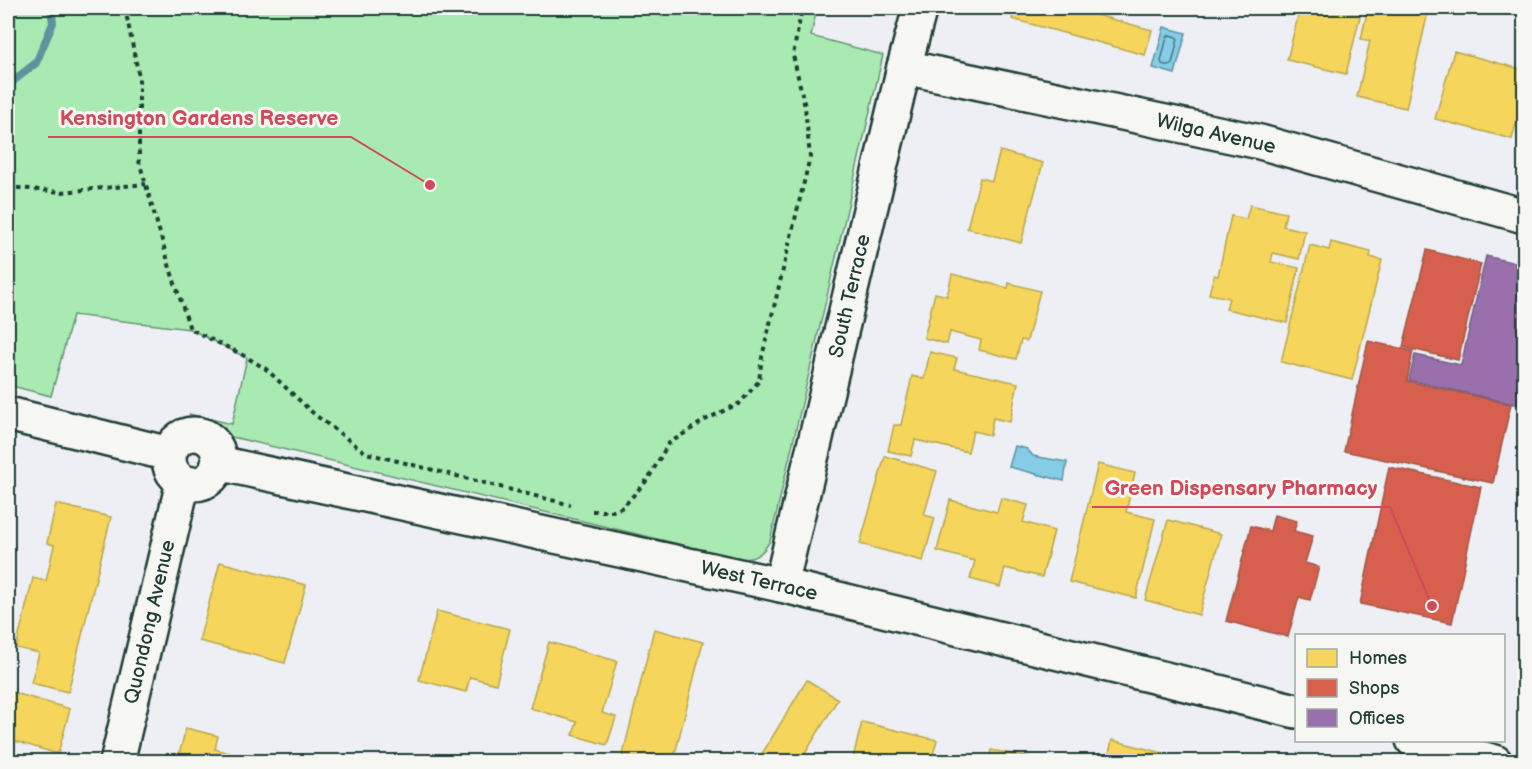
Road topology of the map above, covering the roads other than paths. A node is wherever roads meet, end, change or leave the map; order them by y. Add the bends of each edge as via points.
1 (920, 8) edge
2 (904, 68) junction
3 (1524, 216) edge
4 (8, 414) edge
5 (218, 463) junction
6 (176, 468) junction
7 (781, 585) junction
8 (1295, 711) edge
9 (1417, 742) edge
10 (117, 762) edge
11 (1495, 762) edge

1 - 2 street, South Terrace
2 - 3 street, Wilga Avenue via 1260,142
2 - 7 street, South Terrace
4 - 6 street
5 - 6 street via 209,479 201,483 192,484
5 - 6 street via 215,446 209,439 193,434 172,446
5 - 7 street, West Terrace
6 - 10 street, Quondong Avenue
7 - 8 street, West Terrace
9 - 11 street

